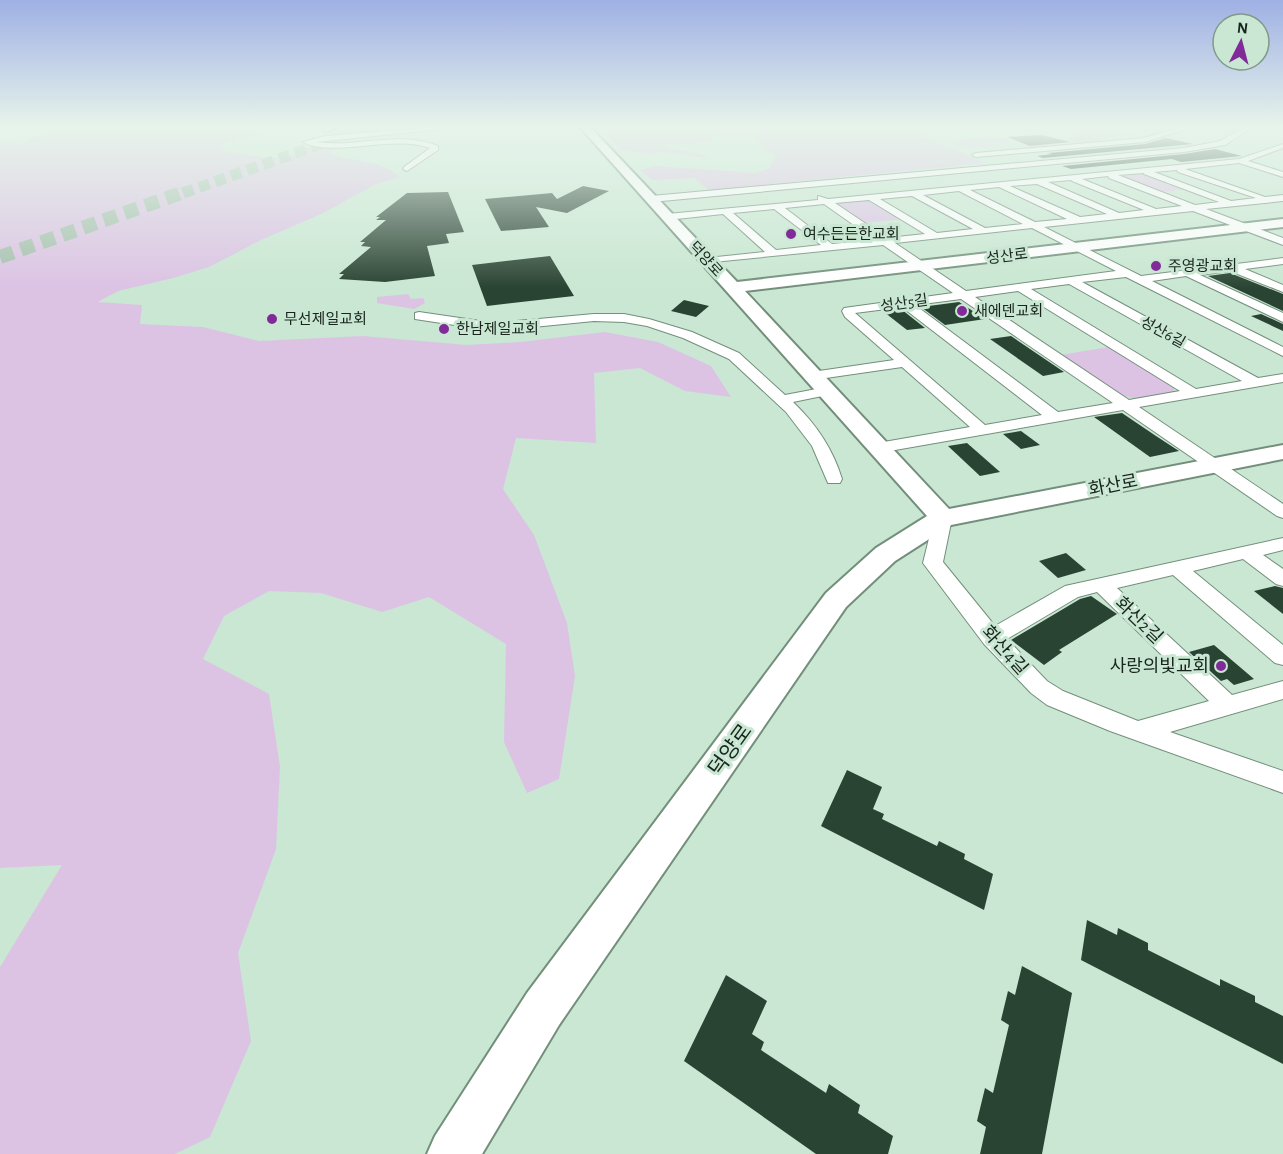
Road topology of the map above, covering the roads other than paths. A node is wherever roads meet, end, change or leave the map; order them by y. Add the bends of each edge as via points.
1 (634, 181) edge
2 (857, 181) edge
3 (945, 181) edge
4 (1037, 181) joint
5 (1079, 181) edge
6 (1126, 181) edge
7 (1170, 181) edge
8 (1213, 181) edge
9 (1000, 185) junction
10 (801, 186) junction
11 (961, 189) junction
12 (913, 193) junction
13 (871, 197) junction
14 (1283, 198) edge
15 (651, 199) junction
16 (1268, 200) junction
17 (826, 202) junction
18 (1232, 204) junction
19 (776, 206) junction
20 (1195, 208) junction
21 (725, 211) junction
22 (1156, 212) junction
23 (1118, 216) junction
24 (667, 217) junction
25 (1078, 220) junction
26 (1283, 224) edge
27 (1032, 225) junction
28 (1246, 228) junction
29 (984, 231) junction
30 (936, 236) junction
31 (884, 242) junction
32 (1283, 242) edge
33 (831, 248) junction
34 (1077, 248) junction
35 (774, 254) junction
36 (707, 261) junction
37 (1280, 263) edge
38 (920, 266) junction
39 (1233, 267) junction
40 (1128, 273) junction
41 (1187, 273) junction
42 (1140, 279) junction
43 (1071, 280) junction
44 (1019, 287) junction
45 (732, 288) junction
46 (1283, 290) edge
47 (963, 295) junction
48 (905, 303) junction
49 (419, 316) dead end
50 (1283, 318) edge
51 (1283, 352) edge
52 (905, 363) junction
53 (812, 376) junction
54 (1283, 378) edge
55 (1256, 383) junction
56 (826, 391) junction
57 (1193, 393) junction
58 (783, 400) junction
59 (1125, 405) junction
60 (1054, 417) junction
61 (982, 430) junction
62 (878, 447) junction
63 (1283, 452) edge
64 (1214, 466) junction
65 (834, 480) dead end
66 (1283, 512) edge
67 (943, 518) junction
68 (1283, 544) edge
69 (1246, 552) junction
70 (1176, 567) junction
71 (1283, 579) edge
72 (1101, 584) junction
73 (992, 638) junction
74 (1283, 657) edge
75 (1283, 690) edge
76 (1229, 706) junction
77 (1138, 731) junction
78 (1283, 782) edge
79 (453, 1154) edge

1 - 15 street, 덕양로
2 - 10 street
3 - 11 street
4 - 9 street
4 - 23 street
5 - 22 street
6 - 20 street
7 - 18 street
8 - 16 street
9 - 11 street
9 - 25 street
10 - 15 street
10 - 17 street
11 - 12 street
11 - 27 street
12 - 13 street
12 - 29 street
13 - 17 street
13 - 30 street
14 - 16 street
15 - 24 street, 덕양로
16 - 18 street
17 - 19 street
17 - 31 street
18 - 20 street
19 - 21 street
19 - 33 street
20 - 22 street
20 - 28 street
21 - 24 street
21 - 35 street
22 - 23 street
23 - 25 street
24 - 36 street, 덕양로
25 - 27 street
26 - 28 street, 성산로
27 - 29 street
27 - 34 street
28 - 32 street
28 - 34 street, 성산로
29 - 30 street
30 - 31 street
31 - 33 street
31 - 38 street
33 - 35 street
34 - 38 street, 성산로
34 - 40 street
35 - 36 street
36 - 45 street, 덕양로
37 - 39 street
38 - 45 street, 성산로
38 - 47 street
39 - 41 street
39 - 46 street
40 - 42 street
40 - 43 street, 성산5길
41 - 42 street
41 - 50 street
42 - 51 street
43 - 44 street, 성산5길
43 - 55 street, 성산6길
44 - 47 street, 성산5길
44 - 57 street, 성산6길
45 - 53 street, 덕양로
47 - 48 street, 성산5길
47 - 59 street
48 - 52 street, 성산5길 via 848,311
48 - 60 street
49 - 58 street via 505,327 611,318 640,320 734,356
52 - 53 street
52 - 61 street
53 - 56 street, 덕양로
54 - 55 street
55 - 57 street
56 - 58 street
56 - 62 street, 덕양로
57 - 59 street
58 - 65 street via 816,439
59 - 60 street
59 - 64 street
60 - 61 street
61 - 62 street
62 - 67 street, 덕양로
63 - 64 street, 화산로
64 - 66 street
64 - 67 street, 화산로
67 - 73 street, 화산4길 via 933,563
67 - 79 street, 덕양로 via 894,547 836,600 543,1009
68 - 69 street, 화산2길
69 - 70 street, 화산2길
69 - 71 street
70 - 72 street, 화산2길
70 - 74 street
72 - 73 street, 화산2길 via 1072,591
72 - 76 street, 화산2길
73 - 77 street, 화산4길 via 1039,687 1055,698
75 - 76 street
76 - 77 street
77 - 78 street, 화산4길

